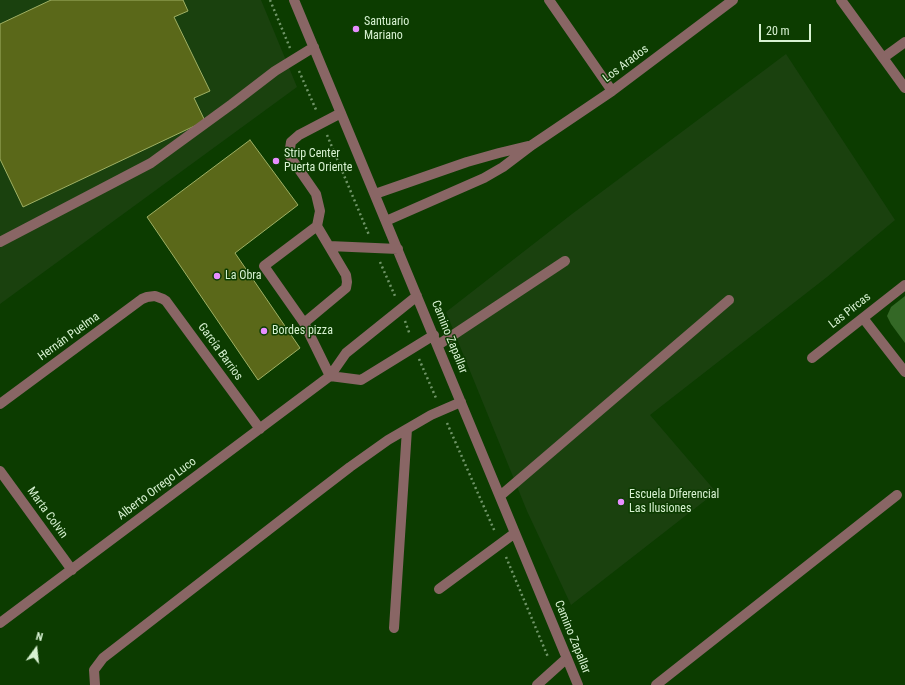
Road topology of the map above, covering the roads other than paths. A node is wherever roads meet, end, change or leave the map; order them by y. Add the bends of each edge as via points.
1 (294, 0) edge
2 (549, 0) edge
3 (733, 0) edge
4 (841, 0) edge
5 (905, 42) edge
6 (314, 47) junction
7 (883, 58) junction
8 (905, 88) edge
9 (612, 91) junction
10 (341, 113) junction
11 (532, 145) junction
12 (375, 194) junction
13 (386, 221) junction
14 (317, 226) junction
15 (0, 242) edge
16 (329, 246) junction
17 (398, 248) junction
18 (565, 261) dead end
19 (905, 285) edge
20 (155, 296) joint
21 (417, 296) junction
22 (729, 300) dead end
23 (863, 318) junction
24 (304, 323) junction
25 (434, 335) junction
26 (438, 345) junction
27 (812, 358) dead end
28 (905, 372) edge
29 (330, 376) junction
30 (461, 402) junction
31 (0, 404) edge
32 (260, 429) junction
33 (408, 429) junction
34 (0, 471) edge
35 (500, 496) junction
36 (897, 496) dead end
37 (515, 533) junction
38 (72, 570) junction
39 (439, 589) dead end
40 (0, 623) edge
41 (394, 628) dead end
42 (567, 658) junction
43 (95, 685) edge
44 (537, 685) edge
45 (578, 685) edge
46 (656, 685) edge

1 - 6 street, Camino Zapallar
2 - 9 street
3 - 9 street, Los Arados
4 - 7 street
5 - 7 street
6 - 10 street, Camino Zapallar
6 - 15 street via 275,71 151,163
7 - 8 street
9 - 11 street, Los Arados
10 - 12 street, Camino Zapallar
10 - 14 street via 299,135 291,142 289,155 316,194 320,211
11 - 12 street, Los Arados via 467,162
11 - 13 street, Los Arados via 484,178
12 - 13 street, Camino Zapallar
13 - 17 street, Camino Zapallar
14 - 16 street
14 - 24 street via 264,266
16 - 17 street
16 - 24 street via 346,275 346,288
17 - 21 street, Camino Zapallar
18 - 26 street
19 - 23 street, Las Pircas
20 - 31 street, Hernán Puelma via 142,299
20 - 32 street, García Barrios via 166,301
21 - 25 street, Camino Zapallar
21 - 29 street, Alberto Orrego Luco via 346,352
22 - 35 street
23 - 27 street, Las Pircas
23 - 28 street
24 - 29 street
25 - 26 street, Camino Zapallar
25 - 29 street via 361,380
26 - 30 street, Camino Zapallar
29 - 32 street, Alberto Orrego Luco
30 - 33 street via 432,414
30 - 35 street, Camino Zapallar
32 - 38 street, Alberto Orrego Luco
33 - 41 street
33 - 43 street via 388,440 344,472 103,658 94,670
34 - 38 street, Marta Colvin
35 - 37 street, Camino Zapallar
36 - 46 street
37 - 39 street
37 - 42 street, Camino Zapallar
38 - 40 street, Alberto Orrego Luco
42 - 44 street
42 - 45 street, Camino Zapallar

